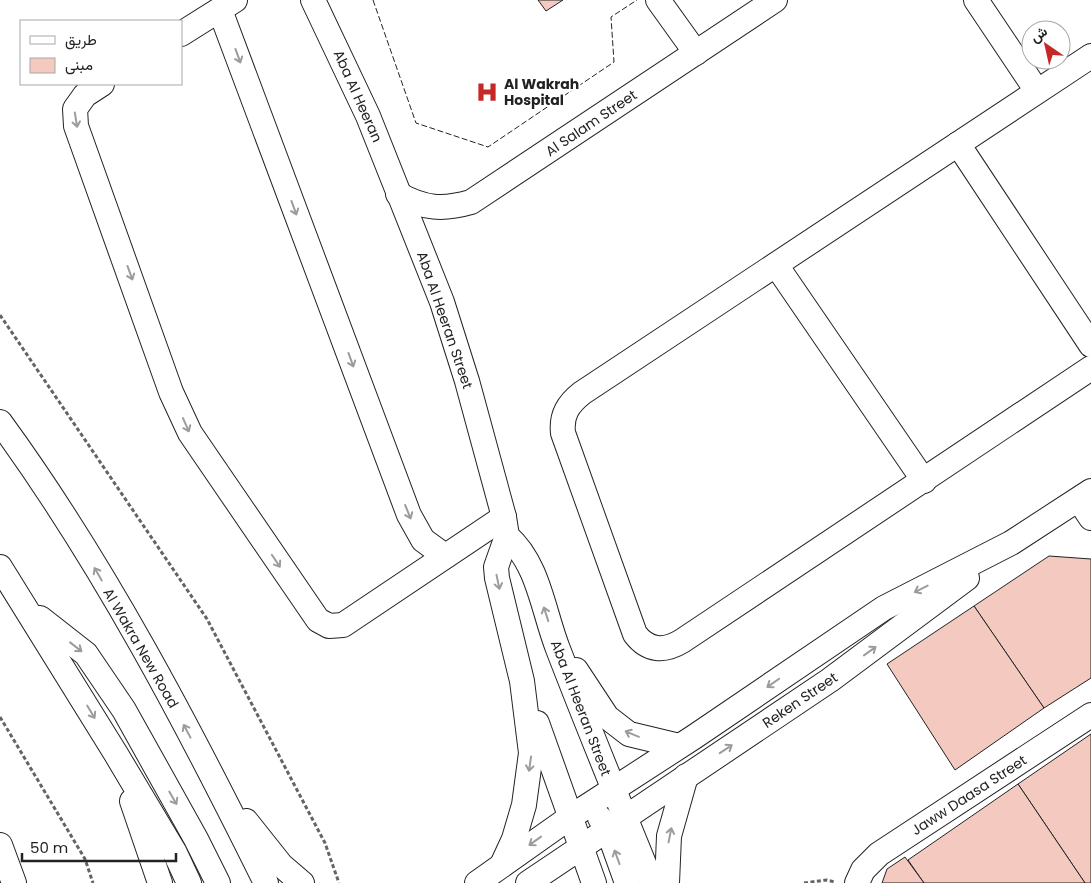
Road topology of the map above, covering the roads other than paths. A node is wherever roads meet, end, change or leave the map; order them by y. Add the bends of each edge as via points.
1 (312, 0) edge
2 (658, 0) edge
3 (775, 0) edge
4 (976, 0) edge
5 (228, 5) edge
6 (182, 33) edge
7 (696, 53) junction
8 (1091, 56) edge
9 (100, 85) edge
10 (1038, 91) junction
11 (958, 144) junction
12 (398, 194) junction
13 (776, 265) junction
14 (1091, 345) edge
15 (1091, 368) edge
16 (0, 422) edge
17 (924, 481) junction
18 (1087, 503) edge
19 (506, 526) junction
20 (1011, 543) junction
21 (445, 556) junction
22 (0, 567) edge
23 (24, 606) junction
24 (556, 645) junction
25 (522, 681) junction
26 (1091, 715) edge
27 (679, 746) junction
28 (116, 754) junction
29 (210, 774) junction
30 (686, 776) junction
31 (612, 789) junction
32 (569, 818) junction
33 (617, 824) junction
34 (0, 846) edge
35 (581, 846) junction
36 (502, 865) junction
37 (14, 883) edge
38 (160, 883) edge
39 (189, 883) edge
40 (218, 883) edge
41 (266, 883) edge
42 (302, 883) edge
43 (477, 883) edge
44 (528, 883) edge
45 (594, 883) edge
46 (627, 883) edge
47 (652, 883) edge
48 (667, 883) edge
49 (857, 883) edge

1 - 12 street, Aba Al Heeran via 368,116
2 - 7 street
3 - 7 street, Al Salam Street
4 - 10 street
5 - 6 street
5 -> 21 street via 409,515 423,540
7 - 12 street, Al Salam Street via 472,202 453,208 434,208 415,204
8 - 10 street
9 -> 21 street via 85,95 74,109 76,126 171,392 190,433 309,610 330,626 343,625
10 - 11 street
11 - 13 street
11 - 14 street
12 - 19 street, Aba Al Heeran Street via 442,302
13 - 17 street
13 - 17 street via 582,393 564,414 563,433 634,634 651,648 672,648
15 - 17 street
29 -> 16 street, Al Wakra New Road via 160,680 84,550
18 - 20 street, Reken Street
19 - 21 street
24 -> 19 street, Aba Al Heeran Street via 527,558
19 -> 25 street via 496,567
20 -> 27 street, Reken Street via 884,608
30 -> 20 street, Reken Street via 830,680
22 - 23 street
23 -> 28 street
23 -> 40 street via 86,654 124,710
27 -> 24 street via 629,734 607,718 580,674
24 - 31 street, Aba Al Heeran Street
25 - 32 street
25 -> 36 street via 531,753 524,805
26 - 49 street, Jaww Daasa Street via 879,854 863,870
27 - 31 street, Reken Street
28 - 38 street
28 - 39 street via 175,852
29 - 41 street, Al Wakra New Road
29 - 42 street via 282,865
30 - 33 street, Reken Street
48 -> 30 street via 669,836
31 - 32 street, Reken Street
31 - 33 street, Aba Al Heeran Street
32 - 33 street via 595,815
32 - 35 street
32 -> 36 street
33 - 35 street, Reken Street
46 -> 33 street
33 - 47 street, Aba Al Heeran Street
34 - 37 street
35 - 44 street
35 - 45 street
36 - 43 street

